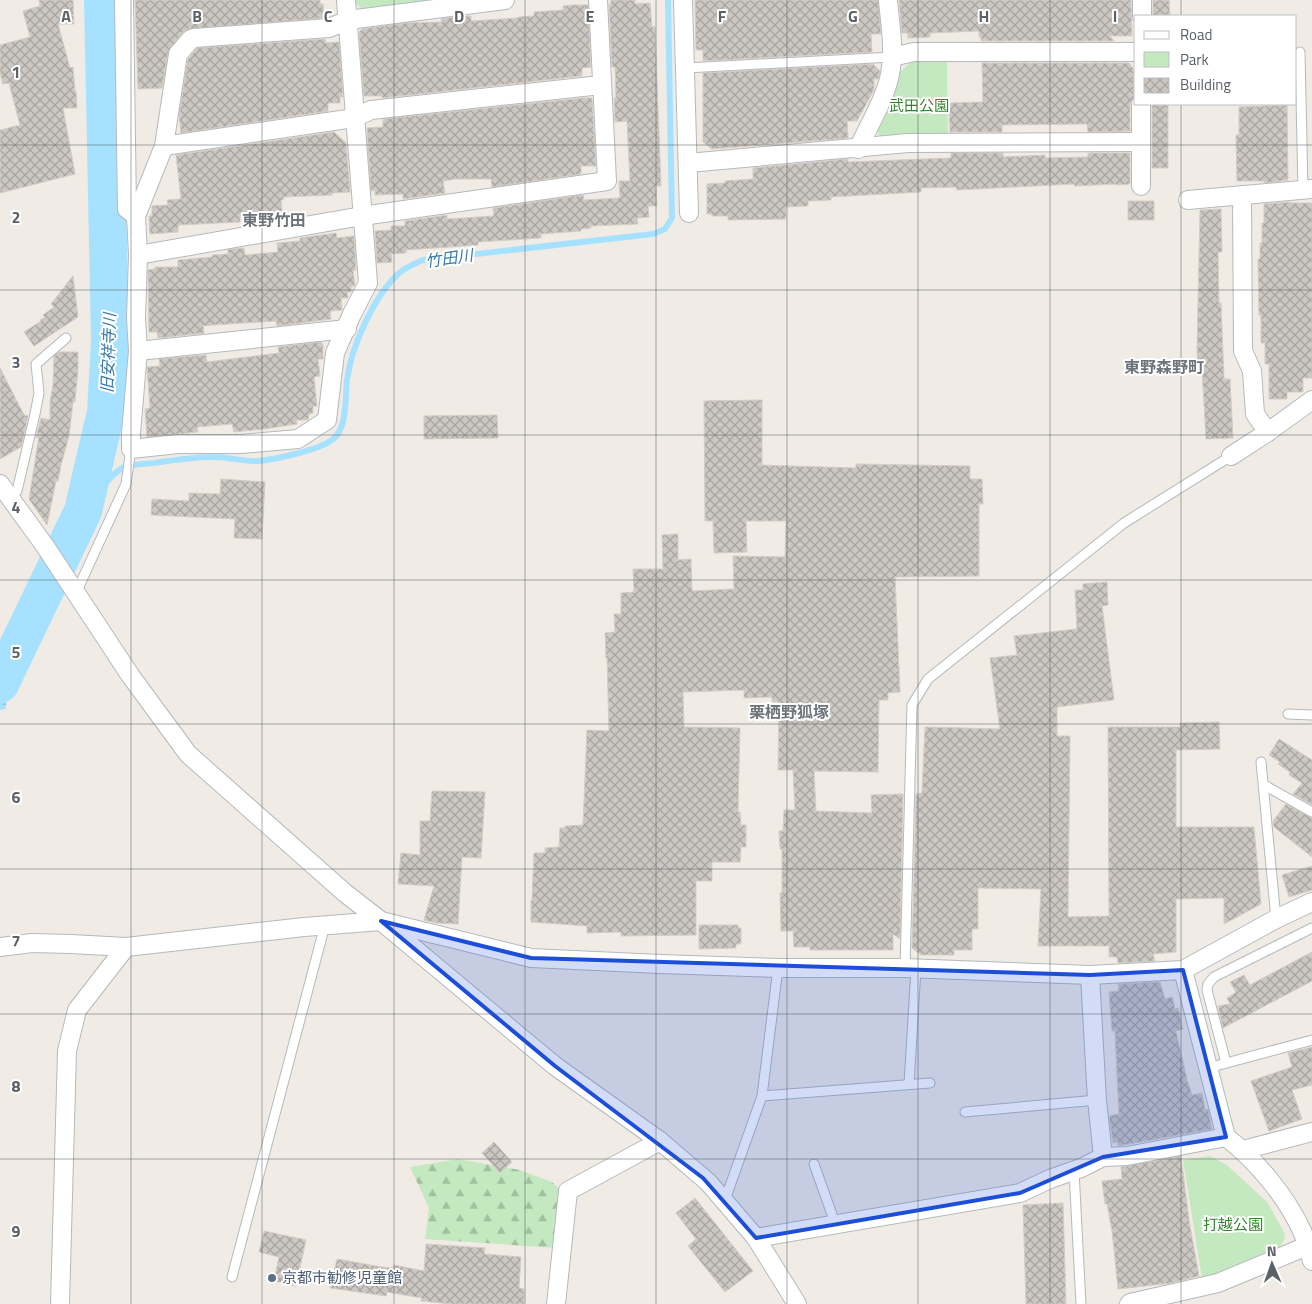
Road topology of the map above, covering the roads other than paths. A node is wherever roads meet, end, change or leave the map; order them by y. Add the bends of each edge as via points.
1 (124, 0) edge
2 (346, 0) edge
3 (505, 0) edge
4 (598, 0) edge
5 (683, 0) edge
6 (888, 0) edge
7 (1142, 0) edge
8 (1142, 15) edge
9 (348, 20) junction
10 (1134, 52) edge
11 (1300, 52) dead end
12 (892, 56) junction
13 (686, 68) junction
14 (601, 85) junction
15 (1141, 105) edge
16 (354, 118) junction
17 (1141, 142) junction
18 (164, 146) junction
19 (858, 149) junction
20 (688, 163) junction
21 (1141, 186) dead end
22 (1308, 190) edge
23 (1242, 195) junction
24 (1188, 200) dead end
25 (689, 213) dead end
26 (136, 216) junction
27 (362, 216) junction
28 (138, 255) junction
29 (346, 329) junction
30 (66, 338) dead end
31 (138, 351) junction
32 (1312, 400) edge
33 (1268, 432) junction
34 (130, 453) junction
35 (1231, 456) joint
36 (5, 491) edge
37 (76, 593) junction
38 (1288, 714) dead end
39 (1312, 715) edge
40 (1261, 762) dead end
41 (1264, 786) junction
42 (1312, 812) edge
43 (1312, 902) edge
44 (1276, 919) junction
45 (381, 921) junction
46 (326, 925) junction
47 (1312, 928) edge
48 (0, 947) edge
49 (126, 947) junction
50 (778, 968) junction
51 (910, 969) junction
52 (1183, 970) junction
53 (1090, 975) junction
54 (1312, 1040) edge
55 (1226, 1063) junction
56 (1208, 1068) junction
57 (930, 1083) dead end
58 (909, 1084) junction
59 (762, 1096) junction
60 (1097, 1100) junction
61 (965, 1112) dead end
62 (1312, 1132) edge
63 (1226, 1137) junction
64 (660, 1141) junction
65 (1243, 1150) junction
66 (1103, 1157) junction
67 (814, 1164) dead end
68 (1074, 1171) junction
69 (725, 1200) junction
70 (835, 1223) junction
71 (756, 1238) junction
72 (1310, 1253) edge
73 (232, 1276) dead end
74 (60, 1304) edge
75 (556, 1304) edge
76 (797, 1304) edge
77 (1081, 1304) edge
78 (1129, 1304) edge

1 - 26 street via 127,209
2 - 9 street
3 - 9 street
4 - 14 street
5 - 13 street
6 - 12 street
7 - 8 street
9 - 16 street
9 - 18 street via 329,28 191,39 178,54
10 - 12 street via 914,52
11 - 22 lane
12 - 13 lane
12 - 19 street via 890,75
13 - 20 street
14 - 16 street via 371,110
14 - 27 street via 607,181
15 - 17 street
16 - 18 street
16 - 27 street
17 - 19 street via 908,143
17 - 21 street
18 - 26 street
19 - 20 street
20 - 25 street
22 - 23 street
23 - 24 street
23 - 33 street via 1242,351 1252,371 1255,414
26 - 28 street
27 - 28 street
27 - 29 street via 368,283
28 - 31 street
29 - 31 street
29 - 34 street via 335,353 327,420 298,439 241,444 178,444
30 - 36 lane via 36,364 39,393 17,490
31 - 34 street
32 - 33 street
33 - 35 street
34 - 37 lane via 126,484
35 - 51 lane via 1124,523 928,679 912,705
36 - 37 street
37 - 45 street via 188,754
38 - 39 lane
40 - 41 lane
41 - 42 lane
41 - 44 lane
43 - 44 street
44 - 52 street
45 - 46 street
45 - 50 street via 531,958
45 - 64 street via 555,1066
46 - 49 street
46 - 73 lane
47 - 55 lane via 1208,984
48 - 49 street via 32,943
49 - 74 street via 77,1010 67,1051
50 - 51 street
50 - 59 lane
51 - 53 street
51 - 58 lane
52 - 53 street
52 - 56 street
53 - 60 street
54 - 55 lane
55 - 56 lane
56 - 63 street
57 - 58 lane
58 - 59 lane
59 - 69 lane
60 - 61 lane
60 - 66 street
62 - 65 street
63 - 65 street
63 - 66 street via 1127,1156
64 - 69 street
64 - 75 street via 568,1191
65 - 72 street via 1279,1192 1302,1231
66 - 68 street
67 - 70 lane
68 - 70 street via 1020,1193
68 - 77 lane
69 - 71 street
70 - 71 street
71 - 76 street
72 - 78 street via 1218,1283

